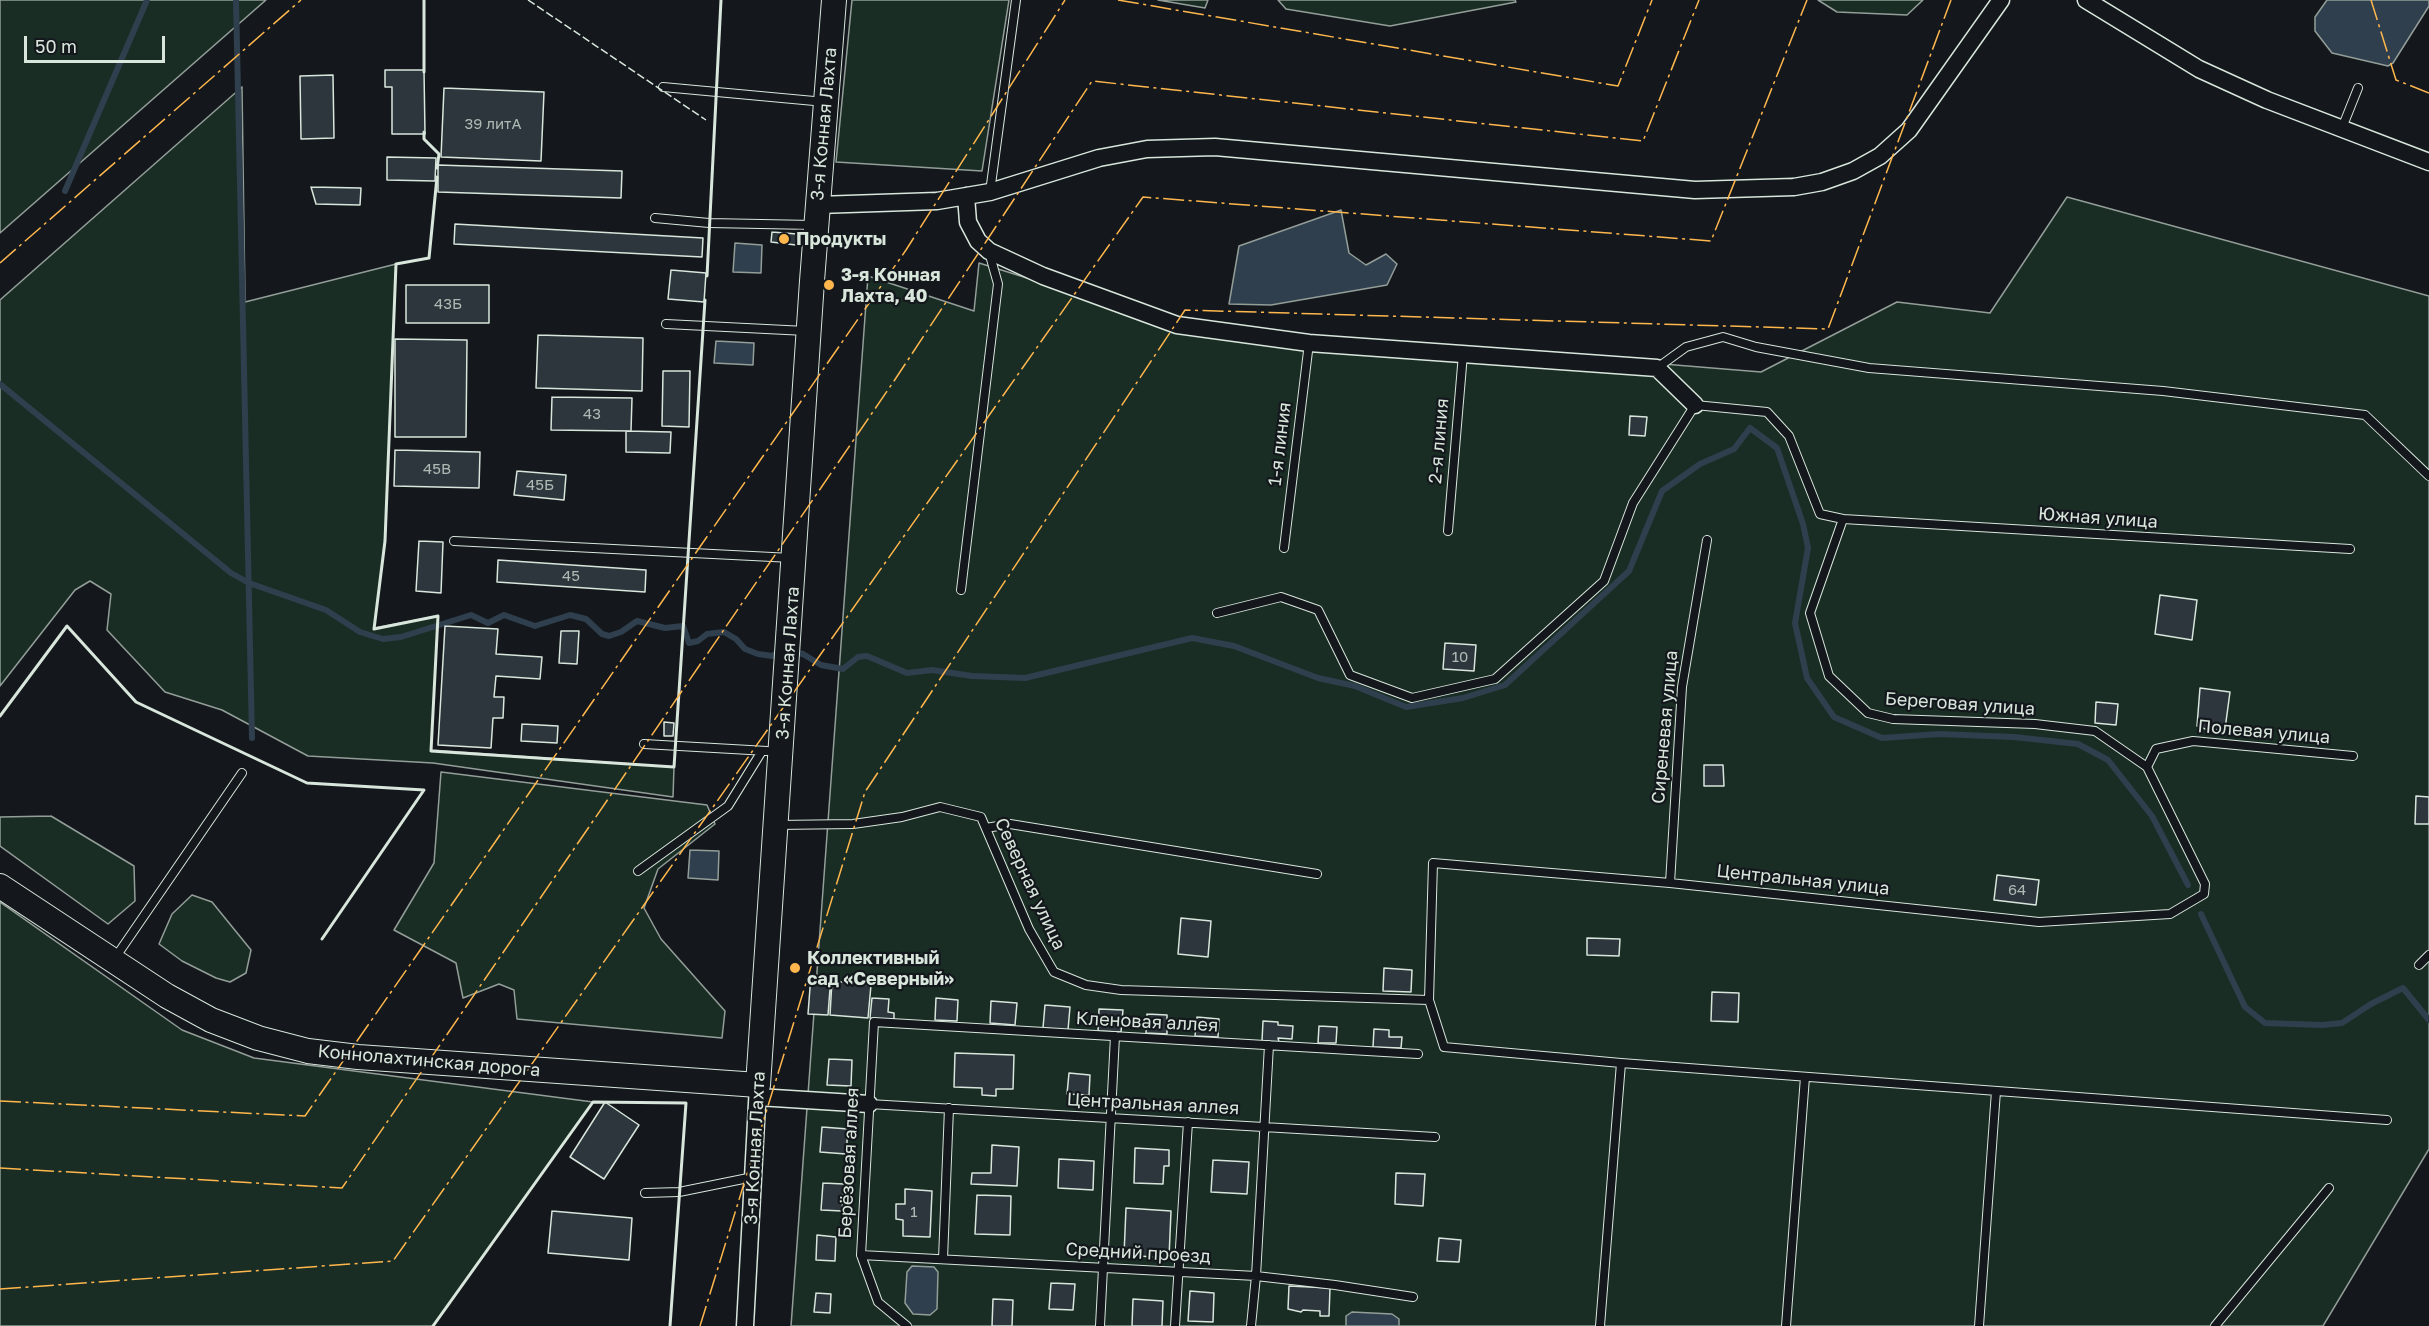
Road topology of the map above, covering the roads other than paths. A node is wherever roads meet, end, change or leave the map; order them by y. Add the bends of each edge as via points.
1 (834, 0) edge
2 (1016, 0) edge
3 (2001, 0) edge
4 (2086, 0) edge
5 (663, 87) dead end
6 (2358, 88) dead end
7 (826, 102) junction
8 (2342, 128) junction
9 (2429, 162) edge
10 (990, 192) junction
11 (966, 196) junction
12 (817, 215) junction
13 (655, 218) dead end
14 (989, 251) junction
15 (666, 324) dead end
16 (810, 332) junction
17 (1309, 343) junction
18 (1463, 354) junction
19 (1657, 368) junction
20 (1695, 405) junction
21 (2429, 476) edge
22 (1843, 519) junction
23 (1448, 531) dead end
24 (1707, 540) dead end
25 (454, 541) dead end
26 (1284, 548) dead end
27 (2350, 549) dead end
28 (795, 558) junction
29 (961, 590) dead end
30 (1218, 613) dead end
31 (644, 744) dead end
32 (772, 751) junction
33 (2353, 756) dead end
34 (2147, 767) junction
35 (242, 773) dead end
36 (777, 825) junction
37 (986, 828) junction
38 (638, 871) dead end
39 (1317, 874) dead end
40 (1670, 883) junction
41 (0, 886) edge
42 (2170, 914) joint
43 (2429, 955) edge
44 (113, 961) junction
45 (2419, 965) dead end
46 (1429, 1000) junction
47 (874, 1022) joint
48 (1115, 1036) junction
49 (1269, 1045) junction
50 (1418, 1054) dead end
51 (1621, 1063) junction
52 (1805, 1077) junction
53 (758, 1091) junction
54 (1996, 1091) junction
55 (869, 1104) junction
56 (949, 1108) junction
57 (1111, 1118) junction
58 (2387, 1120) dead end
59 (1188, 1122) junction
60 (1264, 1127) junction
61 (1435, 1137) dead end
62 (753, 1177) junction
63 (2329, 1188) dead end
64 (645, 1193) dead end
65 (861, 1255) junction
66 (943, 1259) junction
67 (1103, 1268) junction
68 (1178, 1272) junction
69 (1256, 1276) junction
70 (1413, 1298) dead end
71 (745, 1326) edge
72 (907, 1326) edge
73 (1100, 1326) edge
74 (1175, 1326) edge
75 (1251, 1326) edge
76 (1600, 1326) edge
77 (1786, 1326) edge
78 (1979, 1326) edge
79 (2215, 1326) edge

1 - 7 main road, 3-я Конная Лахта
2 - 10 lane
3 - 10 street via 1909,130 1880,156 1853,171 1813,184 1695,190 1215,147 1147,149 1099,158
4 - 8 street via 2199,69 2266,100
5 - 7 lane
6 - 8 lane
7 - 12 main road, 3-я Конная Лахта
8 - 9 street
10 - 11 street
11 - 12 street
11 - 14 street via 968,222 978,241
12 - 13 lane via 710,223
12 - 16 main road, 3-я Конная Лахта
14 - 17 street via 1043,276 1177,325
14 - 29 lane via 998,284
15 - 16 lane
16 - 28 main road, 3-я Конная Лахта
17 - 18 street
17 - 26 lane, 1-я линия
18 - 19 street
18 - 23 lane, 2-я линия
19 - 20 street
19 - 21 lane via 1686,347 1723,337 1869,368 2163,391 2365,415
20 - 22 lane via 1767,412 1789,436 1820,514
20 - 30 lane via 1633,503 1604,580 1495,679 1412,698 1350,675 1318,610 1281,597
22 - 27 lane, Южная улица
22 - 34 lane, Береговая улица via 1810,613 1829,676 1868,713 1893,719 2035,724 2095,731
24 - 40 lane, Сиреневая улица via 1682,687
25 - 28 lane
28 - 32 main road, 3-я Конная Лахта via 787,673
31 - 32 lane
32 - 36 main road, 3-я Конная Лахта
32 - 38 lane via 728,806
33 - 34 lane, Полевая улица via 2193,741 2156,749
34 - 42 lane, Береговая улица via 2205,884 2204,894
35 - 44 lane
36 - 37 lane, Северная улица via 853,824 940,807 981,817
36 - 53 main road, 3-я Конная Лахта
37 - 39 lane via 1010,824
37 - 46 lane, Северная улица via 1029,928 1054,972 1086,985 1121,990
40 - 42 lane, Центральная улица via 2039,922
40 - 46 lane, Центральная улица via 1433,863
41 - 44 main road, Коннолахтинская дорога
43 - 45 lane
44 - 53 main road, Коннолахтинская дорога via 211,1020 308,1051
46 - 51 lane via 1444,1047
47 - 48 lane, Кленовая аллея
47 - 55 lane, Берёзовая аллея
48 - 49 lane, Кленовая аллея
48 - 57 lane
49 - 50 lane, Кленовая аллея
49 - 60 lane
51 - 52 lane
51 - 76 lane
52 - 54 lane
52 - 77 lane
53 - 55 street
53 - 62 street, 3-я Конная Лахта
54 - 58 lane
54 - 78 lane
55 - 56 lane, Центральная аллея
55 - 65 lane, Берёзовая аллея
56 - 57 lane, Центральная аллея
56 - 66 lane
57 - 59 lane, Центральная аллея
57 - 67 lane
59 - 60 lane, Центральная аллея
59 - 68 lane
60 - 61 lane, Центральная аллея
60 - 69 lane
62 - 64 lane via 680,1192
62 - 71 street, 3-я Конная Лахта
63 - 79 lane
65 - 66 lane, Средний проезд
65 - 72 lane, Берёзовая аллея via 878,1302
66 - 67 lane, Средний проезд
67 - 68 lane, Средний проезд
67 - 73 lane
68 - 69 lane, Средний проезд
68 - 74 lane
69 - 70 lane, Средний проезд
69 - 75 lane

